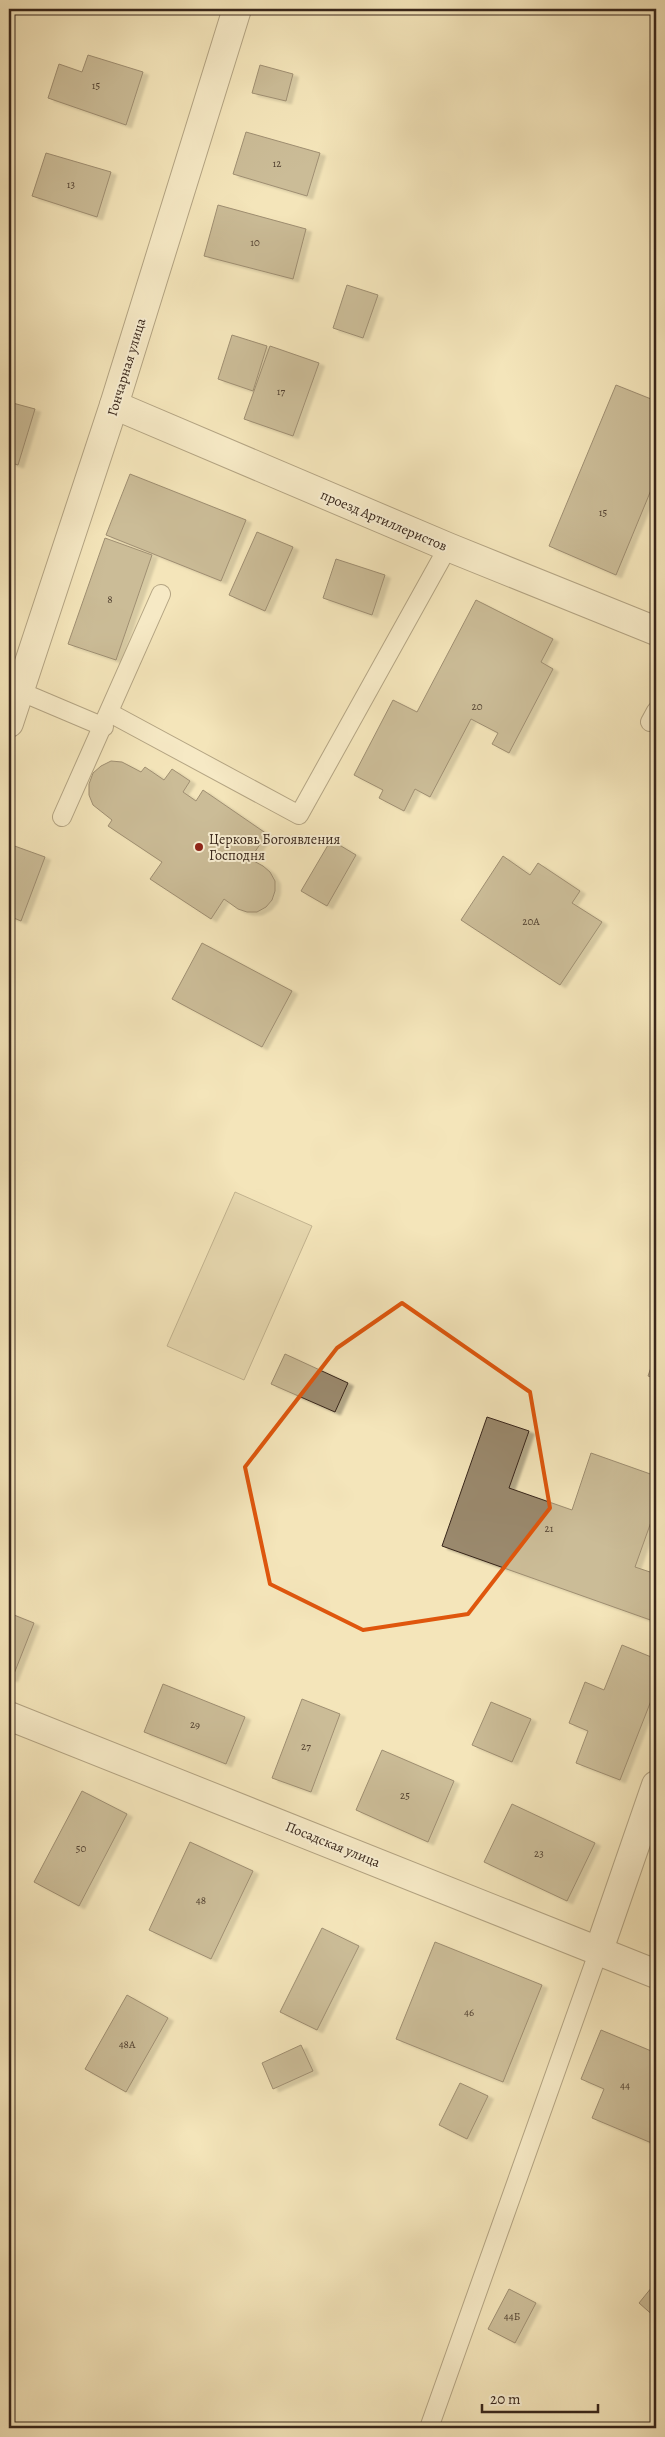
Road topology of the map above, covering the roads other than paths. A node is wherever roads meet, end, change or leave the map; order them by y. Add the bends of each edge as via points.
1 (237, 9) edge
2 (114, 405) junction
3 (448, 547) junction
4 (161, 594) dead end
5 (656, 631) edge
6 (19, 691) junction
7 (107, 720) junction
8 (9, 723) edge
9 (62, 817) dead end
10 (9, 1716) edge
11 (656, 1785) edge
12 (599, 1950) junction
13 (656, 1974) edge
14 (429, 2428) edge

1 - 2 street, Гончарная улица
2 - 3 street, проезд Артиллеристов
2 - 6 street, Гончарная улица
3 - 5 street, проезд Артиллеристов
3 - 7 lane via 299,815
4 - 7 lane
6 - 7 lane
6 - 8 street, Гончарная улица
7 - 9 lane
10 - 12 street, Посадская улица
11 - 12 street
12 - 13 street, Посадская улица
12 - 14 lane

